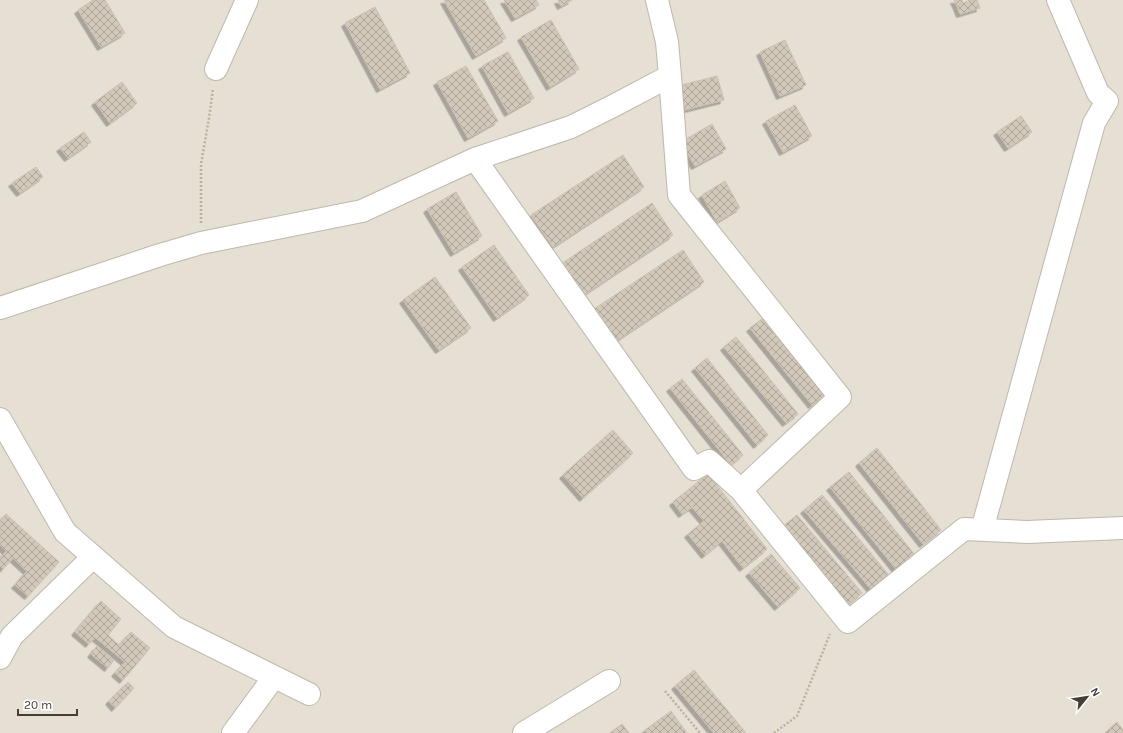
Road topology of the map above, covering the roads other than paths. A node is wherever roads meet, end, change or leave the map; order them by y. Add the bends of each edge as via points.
1 (247, 0) edge
2 (657, 0) edge
3 (1058, 0) edge
4 (216, 69) road end
5 (670, 76) junction
6 (475, 159) junction
7 (0, 308) edge
8 (0, 419) edge
9 (741, 490) junction
10 (1123, 528) edge
11 (982, 530) junction
12 (93, 557) junction
13 (0, 658) edge
14 (274, 677) junction
15 (609, 681) dead end
16 (309, 694) dead end
17 (234, 733) edge
18 (524, 733) edge

1 - 4 street
2 - 5 street via 667,42
3 - 11 street via 1098,93 1107,101 1094,123
5 - 6 street via 570,127
5 - 9 street via 679,195 840,398
6 - 7 street via 362,211 201,243
6 - 9 street via 694,469 709,461
8 - 12 street via 65,532
9 - 11 street via 848,622 964,529
10 - 11 street via 1027,532
12 - 13 street via 12,636
12 - 14 street via 174,627
14 - 16 street
14 - 17 street
15 - 18 street

